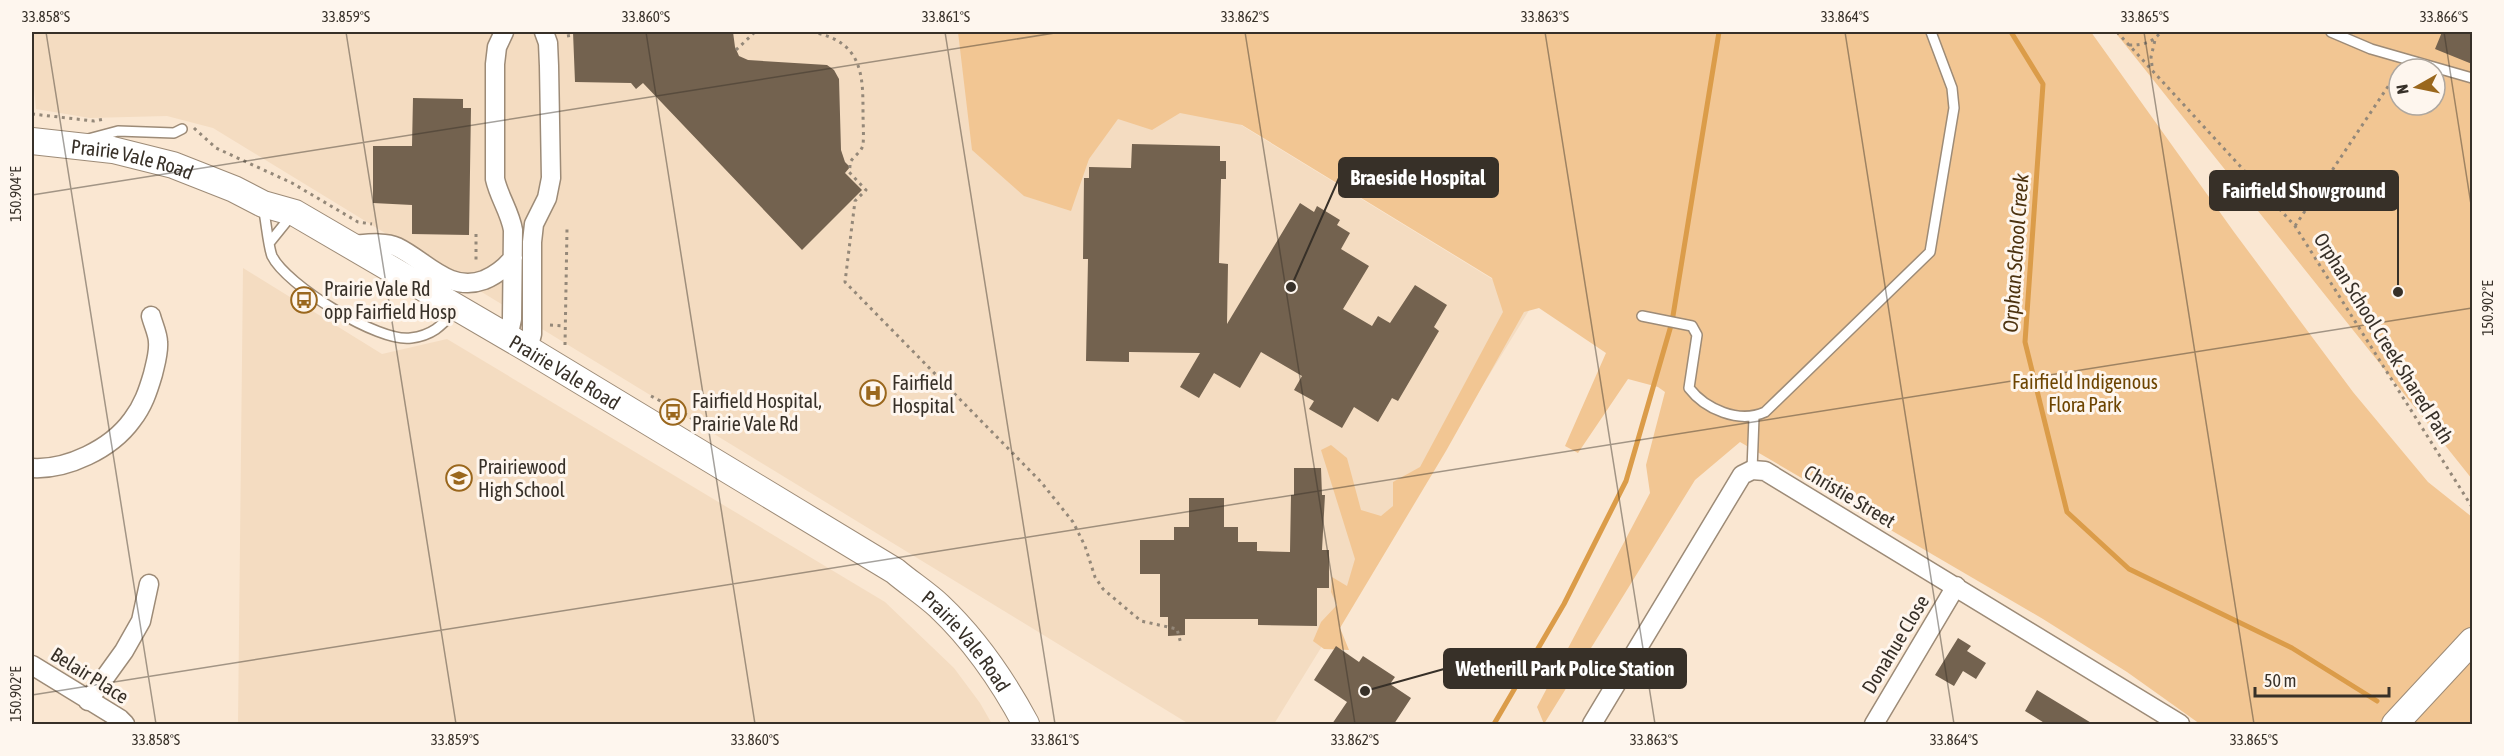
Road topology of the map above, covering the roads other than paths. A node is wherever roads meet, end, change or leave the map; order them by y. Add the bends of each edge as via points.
1 (504, 32) edge
2 (544, 32) edge
3 (1931, 32) edge
4 (2331, 32) edge
5 (2472, 78) edge
6 (182, 129) dead end
7 (36, 140) edge
8 (72, 144) junction
9 (263, 204) junction
10 (295, 213) junction
11 (270, 242) junction
12 (346, 245) junction
13 (513, 258) junction
14 (458, 308) junction
15 (151, 316) dead end
16 (1642, 316) dead end
17 (518, 343) junction
18 (1754, 417) junction
19 (32, 468) edge
20 (1752, 470) junction
21 (149, 584) dead end
22 (1956, 586) junction
23 (2472, 642) edge
24 (32, 665) edge
25 (88, 701) junction
26 (125, 724) edge
27 (1026, 724) edge
28 (1592, 724) edge
29 (1874, 724) edge
30 (2180, 724) edge
31 (2396, 724) edge

1 - 13 street via 495,64 495,179 499,197 511,218
2 - 17 street via 548,43 551,178 533,236 532,334
3 - 18 lane via 1952,88 1954,108 1930,252 1765,412
4 - 5 lane via 2371,49
6 - 8 lane via 174,133 118,131
7 - 8 main road, Prairie Vale Road
8 - 9 main road, Prairie Vale Road via 173,165
9 - 10 main road, Prairie Vale Road
9 - 11 lane
10 - 11 lane
10 - 12 main road, Prairie Vale Road
11 - 14 lane via 272,255 288,278 325,304 384,333 409,339 436,331
12 - 13 street via 396,246 448,278 466,284 487,279
12 - 14 main road, Prairie Vale Road
13 - 17 street via 512,329
14 - 17 main road, Prairie Vale Road
15 - 19 street via 158,342 155,365 147,396 132,421 109,442 81,458 44,469
16 - 18 lane via 1692,326 1698,334 1689,388 1698,400 1738,417
17 - 27 main road, Prairie Vale Road via 895,571 938,605 981,652
18 - 20 lane
20 - 22 street, Christie Street via 1765,471
20 - 28 street via 1742,475
21 - 25 street via 141,621
22 - 29 street, Donahue Close
22 - 30 street, Christie Street
23 - 31 main road
24 - 25 street, Belair Place
25 - 26 street, Belair Place

